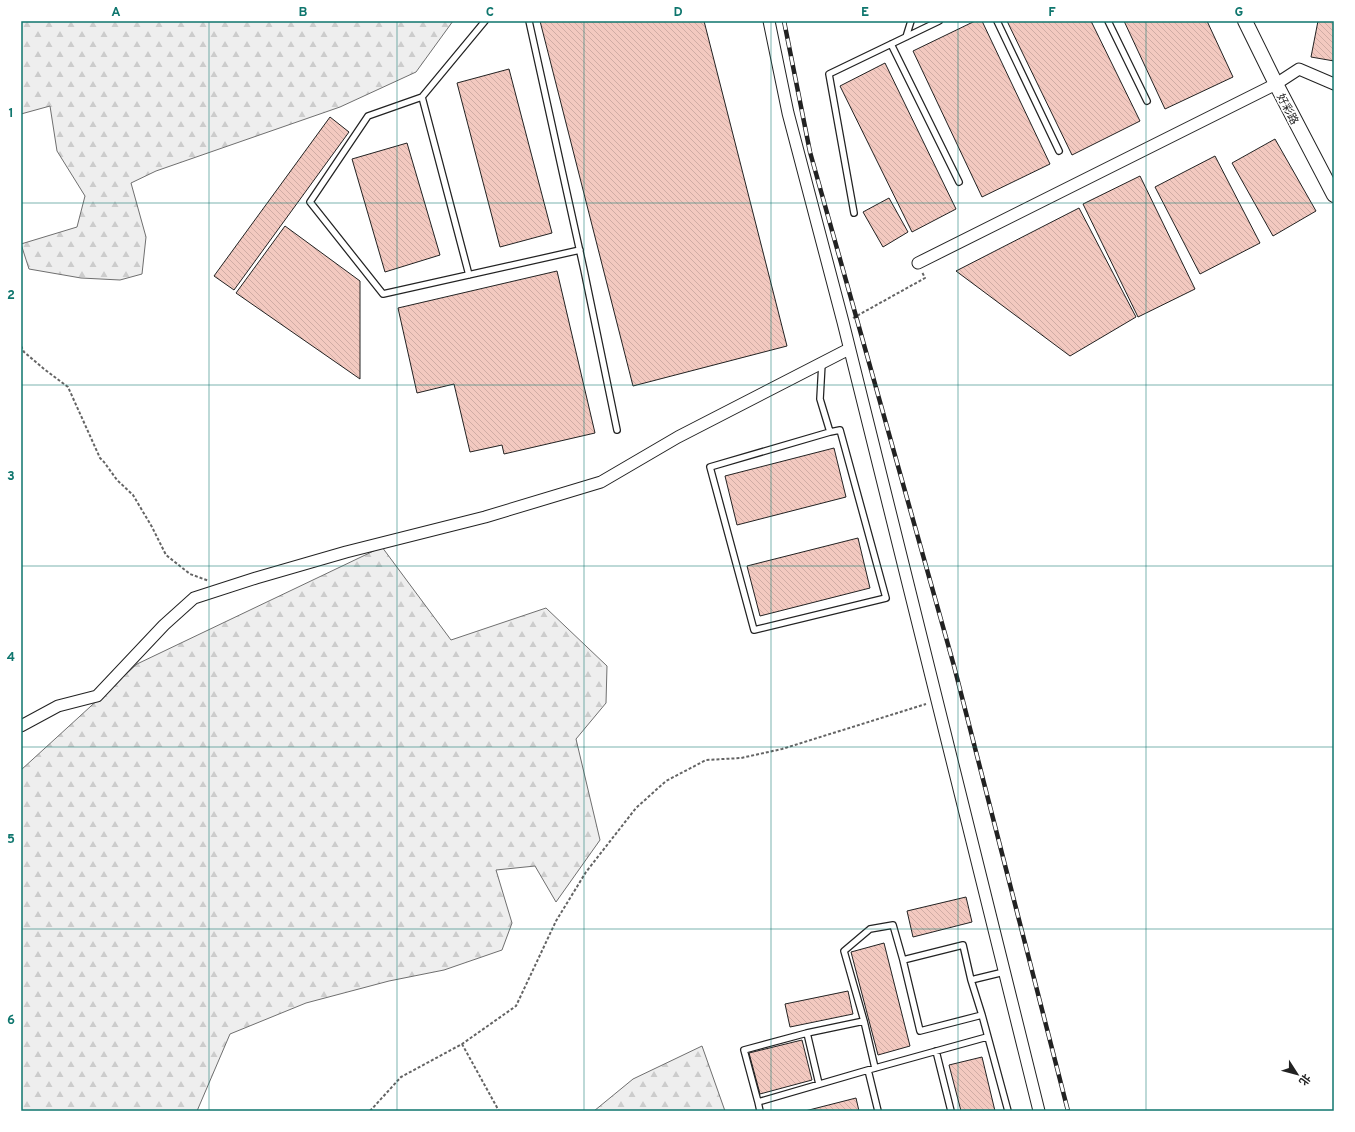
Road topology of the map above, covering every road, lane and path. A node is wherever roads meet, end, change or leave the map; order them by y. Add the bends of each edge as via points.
1 (485, 21) edge
2 (529, 21) edge
3 (769, 21) edge
4 (911, 21) edge
5 (939, 21) edge
6 (997, 21) edge
7 (1108, 21) edge
8 (1245, 21) edge
9 (906, 37) junction
10 (892, 44) junction
11 (1276, 84) junction
12 (1334, 84) edge
13 (422, 97) junction
14 (1147, 101) dead end
15 (1059, 151) dead end
16 (959, 182) dead end
17 (1334, 195) edge
18 (854, 213) dead end
19 (580, 250) junction
20 (918, 263) joint
21 (469, 275) junction
22 (843, 322) junction
23 (21, 346) edge
24 (849, 349) junction
25 (822, 363) junction
26 (617, 430) dead end
27 (830, 432) junction
28 (227, 588) junction
29 (937, 701) junction
30 (21, 726) edge
31 (903, 960) junction
32 (1004, 972) junction
33 (971, 980) junction
34 (982, 1015) junction
35 (864, 1021) junction
36 (807, 1033) junction
37 (987, 1037) junction
38 (462, 1044) junction
39 (936, 1051) junction
40 (875, 1068) junction
41 (868, 1070) junction
42 (819, 1084) junction
43 (758, 1102) junction
44 (370, 1111) edge
45 (499, 1111) edge
46 (760, 1111) edge
47 (878, 1111) edge
48 (952, 1111) edge
49 (1008, 1111) edge
50 (1039, 1111) edge

1 - 13 lane
2 - 19 lane
3 - 22 street via 788,113
4 - 9 lane
5 - 9 lane
6 - 15 lane
7 - 14 lane
8 - 11 street, 好彩路
9 - 10 lane
10 - 16 lane
10 - 18 lane via 829,74
11 - 12 street via 1299,69
11 - 17 street, 好彩路
11 - 20 street
13 - 21 lane
13 - 21 lane via 368,116 310,202 383,294
19 - 21 lane
19 - 26 lane
20 - 22 path via 924,278
22 - 24 street
23 - 28 path via 24,352 68,387 100,458 133,495 166,555 190,574
24 - 25 street
24 - 29 street
25 - 27 lane via 820,399
25 - 28 street via 678,437 601,482 485,517 346,552
27 - 27 lane via 710,467 754,630 886,598 840,430
28 - 30 street via 194,598 164,625 97,696 58,706
29 - 32 street
29 - 38 path via 782,749 741,758 706,760 666,781 636,808 586,872 556,921 516,1006
31 - 33 lane via 963,944
31 - 34 lane via 920,1031
31 - 35 lane via 893,925 870,929 844,951
32 - 33 lane
32 - 50 street
33 - 34 lane
34 - 37 lane
35 - 36 lane
35 - 40 lane
36 - 42 lane
36 - 43 lane via 744,1050
37 - 39 lane
37 - 49 lane
38 - 44 path via 401,1077
38 - 45 path
39 - 40 lane
39 - 48 lane
40 - 41 lane
41 - 42 lane
41 - 47 lane
42 - 43 lane
43 - 46 lane

